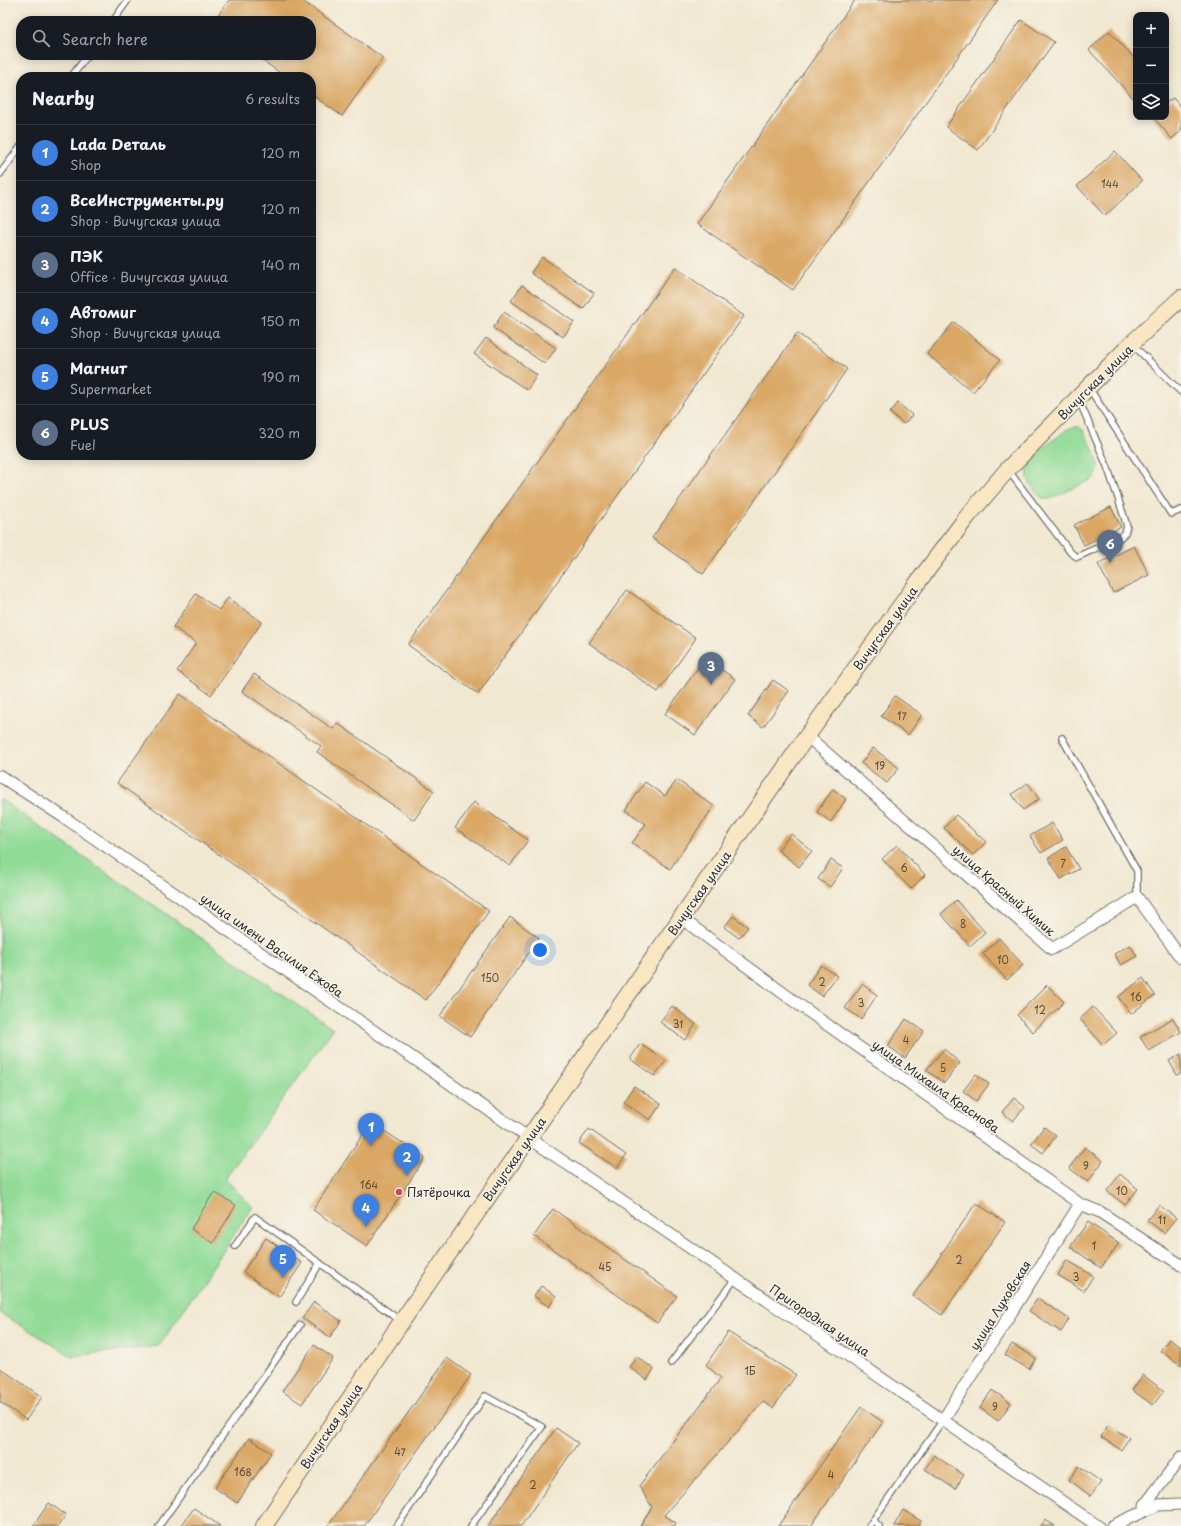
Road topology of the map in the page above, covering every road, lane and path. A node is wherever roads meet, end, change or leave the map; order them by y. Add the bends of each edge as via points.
1 (128, 0) edge
2 (117, 16) edge
3 (84, 60) edge
4 (76, 72) edge
5 (16, 153) edge
6 (0, 174) edge
7 (1181, 298) edge
8 (1132, 344) junction
9 (1181, 392) edge
10 (1083, 393) junction
11 (1008, 469) junction
12 (1181, 510) edge
13 (807, 736) junction
14 (1062, 738) dead end
15 (0, 776) edge
16 (1137, 897) junction
17 (681, 918) junction
18 (1181, 958) edge
19 (528, 1138) junction
20 (1080, 1204) junction
21 (235, 1246) dead end
22 (320, 1263) junction
23 (1181, 1265) edge
24 (735, 1279) junction
25 (296, 1302) dead end
26 (402, 1321) junction
27 (300, 1325) dead end
28 (671, 1363) dead end
29 (943, 1420) junction
30 (1181, 1456) edge
31 (1145, 1504) dead end
32 (1181, 1504) edge
33 (873, 1520) junction
34 (1097, 1525) edge
35 (159, 1526) edge
36 (264, 1526) edge
37 (397, 1526) edge
38 (471, 1526) edge
39 (869, 1526) edge
40 (880, 1526) edge
41 (1112, 1526) edge

1 - 2 lane
3 - 4 lane
5 - 6 lane
7 - 8 main road, Вичугская улица
8 - 9 lane
8 - 10 main road, Вичугская улица
10 - 11 main road, Вичугская улица
10 - 11 lane via 1118,498 1126,526 1125,533 1077,557 1071,553
10 - 12 lane via 1171,514
11 - 13 main road, Вичугская улица via 967,517 912,590
13 - 16 street, улица Красный Химик via 1052,949
13 - 17 main road, Вичугская улица
14 - 16 lane via 1137,871
15 - 19 street, улица имени Василия Ежова via 72,822
16 - 18 street
17 - 19 main road, Вичугская улица
17 - 20 street, улица Михаила Краснова
19 - 24 street, Пригородная улица
19 - 26 main road, Вичугская улица
20 - 23 street, улица Михаила Краснова via 1100,1212
20 - 29 street, улица Луховская
21 - 22 lane via 254,1217
22 - 25 lane
22 - 26 lane
24 - 28 lane
24 - 29 street, Пригородная улица
26 - 36 main road, Вичугская улица
27 - 35 lane
29 - 33 lane
29 - 34 street, Пригородная улица
30 - 31 street
32 - 41 street via 1158,1506
33 - 39 lane
33 - 40 lane
37 - 38 lane via 485,1396 542,1426

